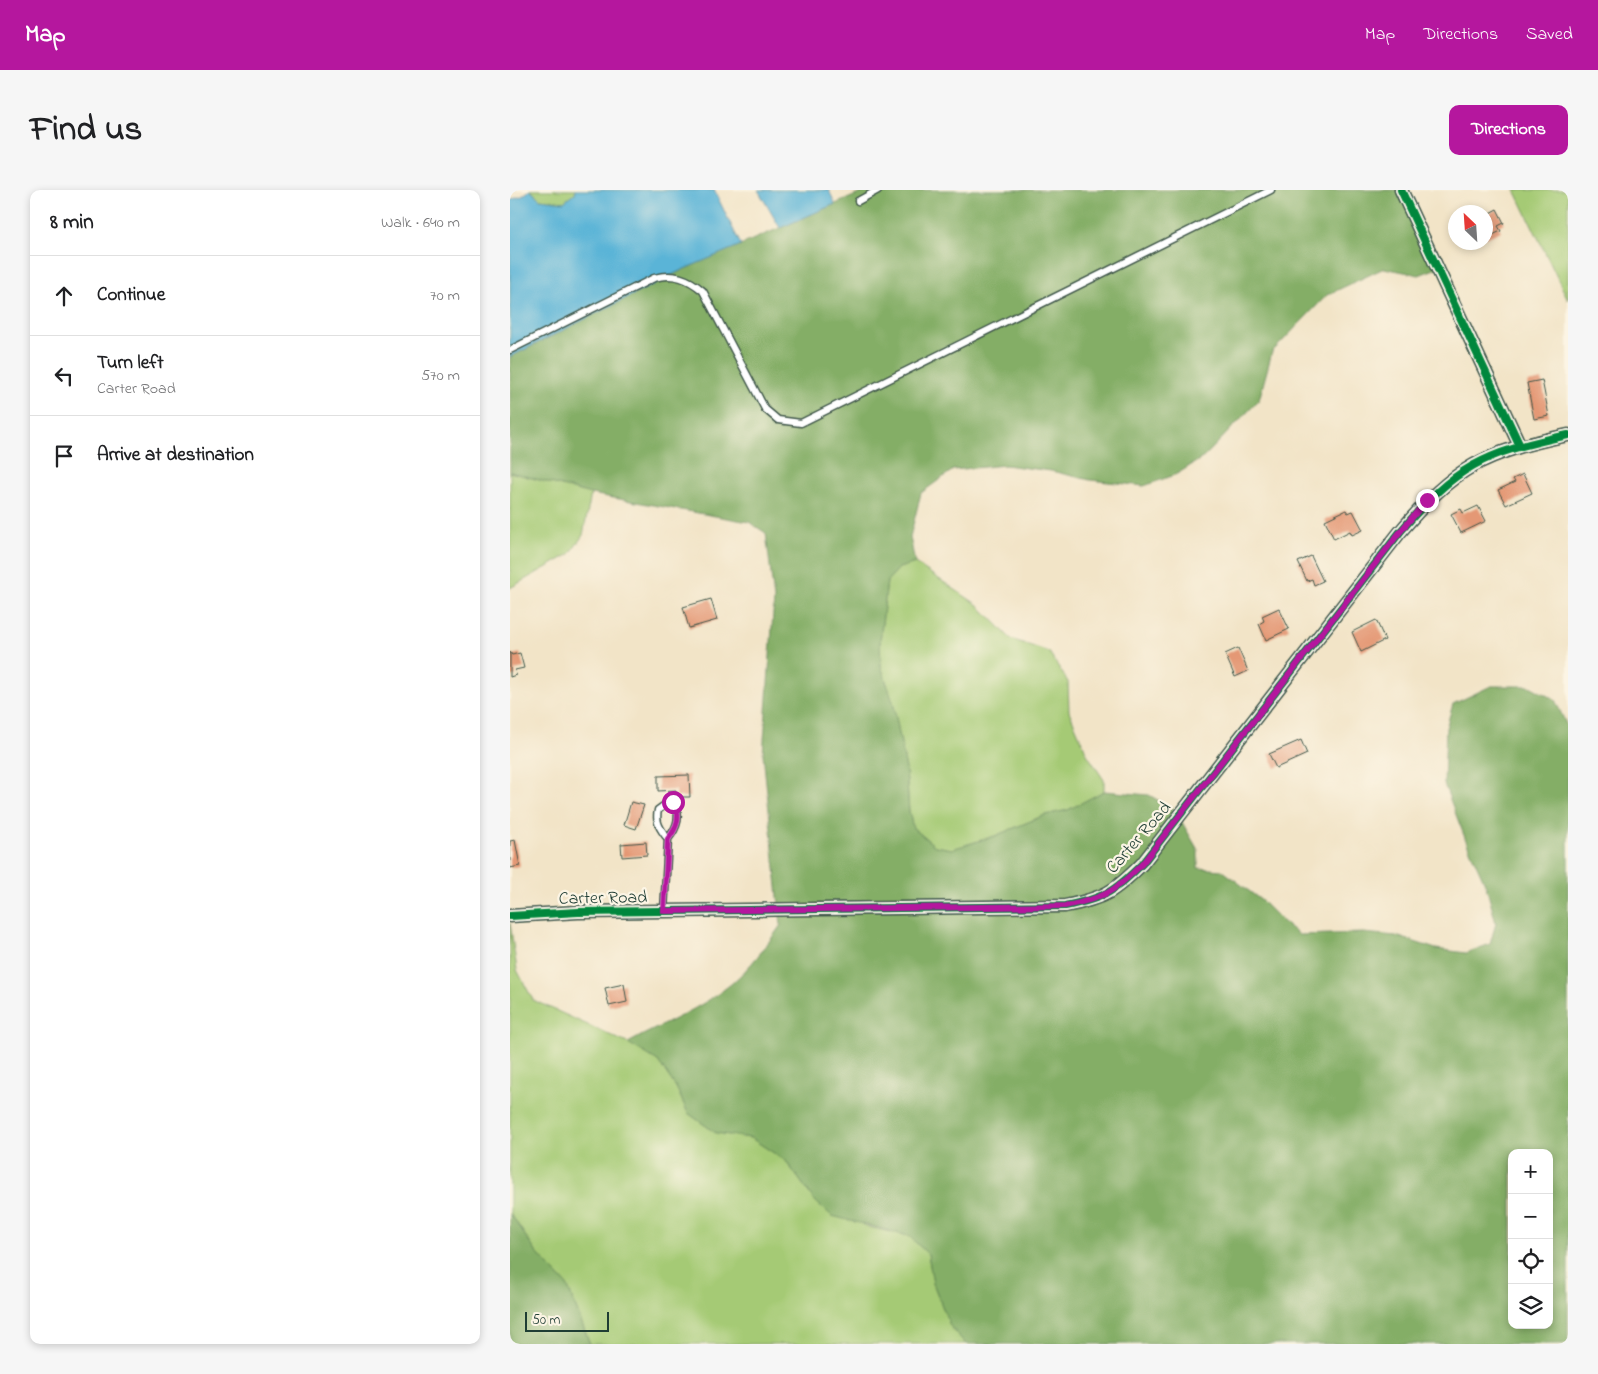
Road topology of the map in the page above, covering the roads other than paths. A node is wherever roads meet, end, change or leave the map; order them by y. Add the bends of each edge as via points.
1 (878, 190) edge
2 (1271, 190) edge
3 (1401, 190) edge
4 (858, 201) dead end
5 (510, 350) edge
6 (1568, 435) edge
7 (1520, 446) junction
8 (668, 839) junction
9 (664, 911) junction
10 (510, 916) edge

1 - 4 lane
2 - 5 lane via 801,423 778,420 765,409 703,292 678,277 654,278
3 - 7 street
6 - 7 street, Carter Road
7 - 9 street, Carter Road via 1482,459 1462,470 1427,500 1142,864 1116,889 1098,898 1065,906
8 - 8 lane via 656,818 658,810 673,802 678,814 675,830
8 - 9 lane
9 - 10 street, Carter Road

